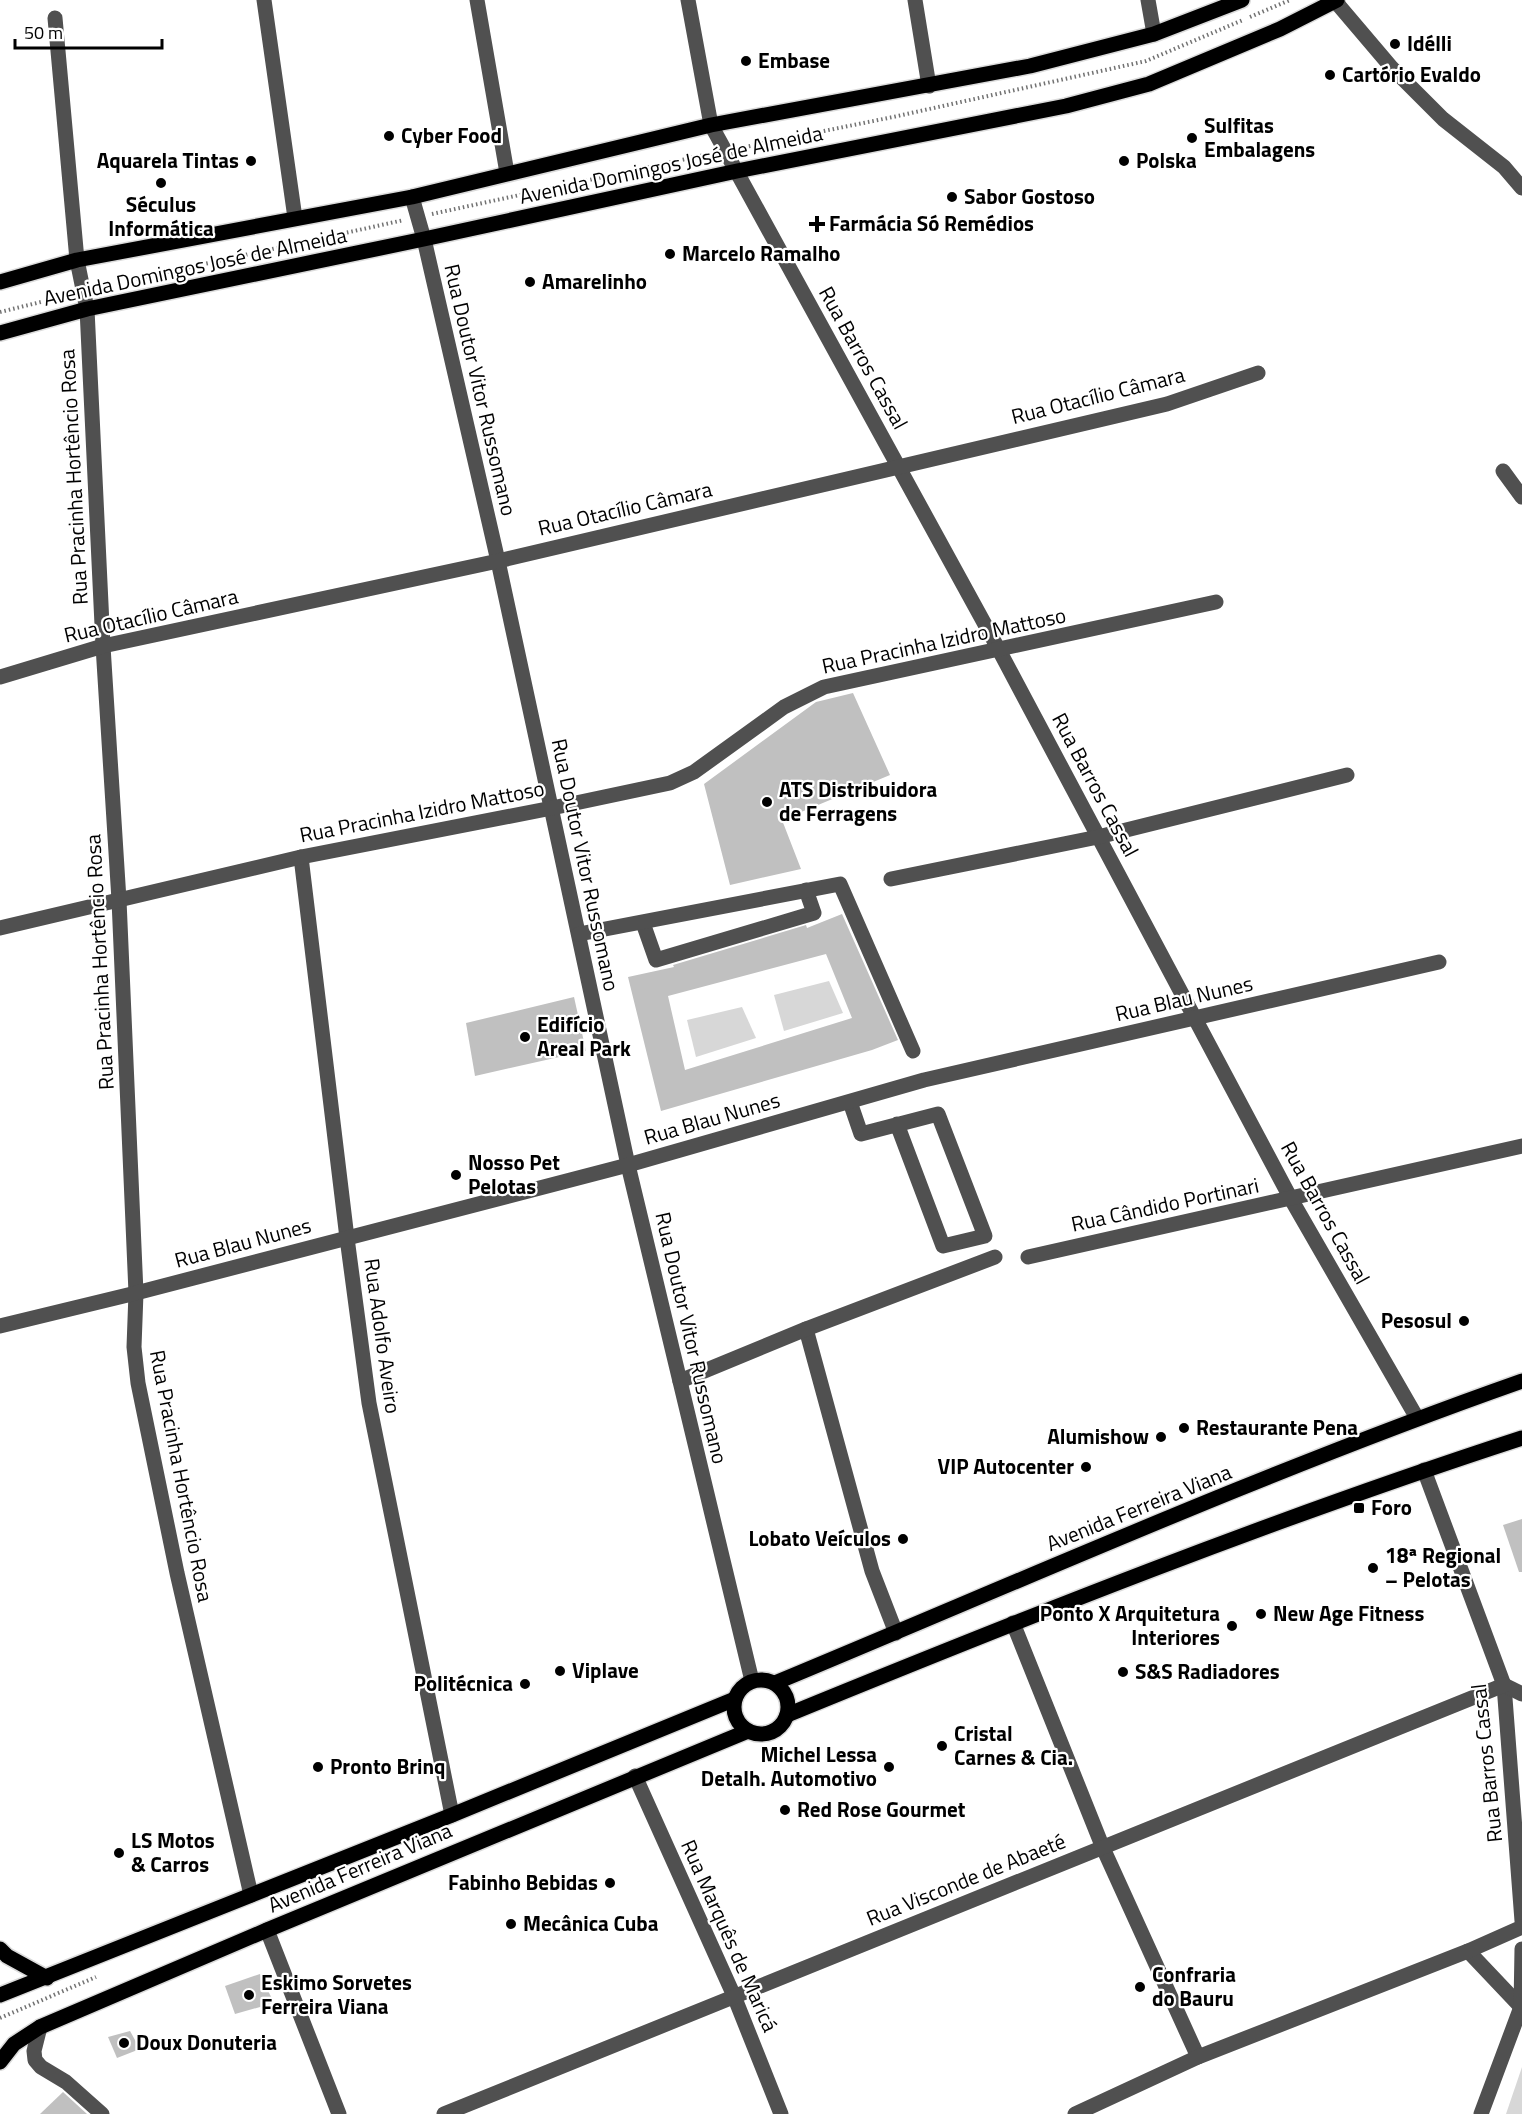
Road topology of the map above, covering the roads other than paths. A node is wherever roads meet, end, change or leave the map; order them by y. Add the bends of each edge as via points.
1 (264, 0) edge
2 (477, 0) edge
3 (688, 0) edge
4 (915, 0) edge
5 (1148, 0) edge
6 (1242, 0) edge
7 (1336, 0) edge
8 (55, 18) dead end
9 (1154, 34) junction
10 (929, 86) junction
11 (711, 125) junction
12 (737, 171) junction
13 (507, 173) junction
14 (1522, 188) edge
15 (412, 197) junction
16 (295, 218) junction
17 (424, 239) junction
18 (77, 260) junction
19 (0, 282) edge
20 (87, 309) junction
21 (0, 333) edge
22 (1258, 373) dead end
23 (898, 466) junction
24 (1503, 471) dead end
25 (1522, 497) edge
26 (498, 561) junction
27 (1216, 602) dead end
28 (103, 646) junction
29 (999, 650) junction
30 (0, 677) edge
31 (1347, 775) dead end
32 (552, 808) junction
33 (1098, 837) junction
34 (302, 857) junction
35 (891, 879) dead end
36 (806, 890) junction
37 (119, 900) junction
38 (643, 922) junction
39 (0, 928) edge
40 (579, 934) junction
41 (1439, 962) dead end
42 (1194, 1018) junction
43 (912, 1051) dead end
44 (850, 1101) junction
45 (897, 1124) junction
46 (1522, 1146) edge
47 (628, 1165) junction
48 (1291, 1199) junction
49 (347, 1238) junction
50 (995, 1257) dead end
51 (1028, 1257) dead end
52 (136, 1293) junction
53 (0, 1326) edge
54 (806, 1329) junction
55 (680, 1381) junction
56 (1522, 1381) edge
57 (1418, 1418) junction
58 (1522, 1438) edge
59 (1424, 1470) junction
60 (1013, 1623) junction
61 (896, 1634) junction
62 (752, 1681) junction
63 (775, 1683) junction
64 (1503, 1685) junction
65 (1522, 1694) edge
66 (735, 1699) junction
67 (787, 1715) junction
68 (748, 1731) junction
69 (635, 1776) junction
70 (452, 1815) junction
71 (1103, 1848) junction
72 (251, 1895) junction
73 (1522, 1922) edge
74 (1522, 1927) edge
75 (267, 1930) junction
76 (1522, 1948) edge
77 (0, 1949) edge
78 (1468, 1951) junction
79 (47, 1978) junction
80 (0, 1995) edge
81 (734, 1996) junction
82 (1521, 2008) edge
83 (40, 2027) junction
84 (1198, 2057) junction
85 (0, 2062) edge
86 (102, 2114) edge
87 (339, 2114) edge
88 (444, 2114) edge
89 (781, 2114) edge
90 (1075, 2114) edge
91 (1481, 2114) edge

1 - 16 street
2 - 13 street
3 - 11 street
4 - 10 street
5 - 9 street
6 - 9 main road, Avenida Domingos José de Almeida
7 - 12 main road, Avenida Domingos José de Almeida via 1280,29 1149,84 1066,106
7 - 14 street via 1392,68
8 - 18 street, Rua Pracinha Hortêncio Rosa
9 - 10 main road, Avenida Domingos José de Almeida via 1030,66
10 - 11 main road, Avenida Domingos José de Almeida
11 - 12 street, Rua Barros Cassal
11 - 13 main road, Avenida Domingos José de Almeida
12 - 17 main road, Avenida Domingos José de Almeida
12 - 23 street, Rua Barros Cassal
13 - 15 main road, Avenida Domingos José de Almeida
15 - 16 main road, Avenida Domingos José de Almeida
15 - 17 street, Rua Doutor Vitor Russomano
16 - 18 main road, Avenida Domingos José de Almeida
17 - 20 main road, Avenida Domingos José de Almeida
17 - 26 street, Rua Doutor Vitor Russomano
18 - 19 main road, Avenida Domingos José de Almeida
18 - 20 street, Rua Pracinha Hortêncio Rosa
20 - 21 main road, Avenida Domingos José de Almeida
20 - 28 street, Rua Pracinha Hortêncio Rosa
22 - 23 street, Rua Otacílio Câmara via 1167,404
23 - 26 street, Rua Otacílio Câmara
23 - 29 street, Rua Barros Cassal
24 - 25 street
26 - 28 street, Rua Otacílio Câmara
26 - 32 street, Rua Doutor Vitor Russomano
27 - 29 street, Rua Pracinha Izidro Mattoso
28 - 30 street, Rua Otacílio Câmara
28 - 37 street, Rua Pracinha Hortêncio Rosa
29 - 32 street, Rua Pracinha Izidro Mattoso via 824,687 784,707 694,772 670,783
29 - 33 street, Rua Barros Cassal
31 - 33 street
32 - 34 street, Rua Pracinha Izidro Mattoso
32 - 40 street, Rua Doutor Vitor Russomano
33 - 35 street
33 - 42 street, Rua Barros Cassal
34 - 37 street, Rua Pracinha Izidro Mattoso
34 - 49 street, Rua Adolfo Aveiro
36 - 38 street
36 - 38 street via 814,913 656,960
36 - 43 street via 840,884
37 - 39 street, Rua Pracinha Izidro Mattoso
37 - 52 street, Rua Pracinha Hortêncio Rosa
38 - 40 street
40 - 47 street, Rua Doutor Vitor Russomano
41 - 42 street, Rua Blau Nunes
42 - 44 street, Rua Blau Nunes via 924,1080
42 - 48 street, Rua Barros Cassal
44 - 45 street via 861,1134
44 - 47 street, Rua Blau Nunes
45 - 45 street via 938,1114 985,1236 943,1246
46 - 48 street, Rua Cândido Portinari
47 - 49 street, Rua Blau Nunes
47 - 55 street, Rua Doutor Vitor Russomano
48 - 51 street, Rua Cândido Portinari
48 - 57 street, Rua Barros Cassal
49 - 52 street, Rua Blau Nunes
49 - 70 street, Rua Adolfo Aveiro via 369,1403
50 - 54 street
52 - 53 street, Rua Blau Nunes
52 - 72 street, Rua Pracinha Hortêncio Rosa via 134,1347 138,1383
54 - 55 street
54 - 61 street via 872,1571
55 - 62 street, Rua Doutor Vitor Russomano
56 - 57 main road, Avenida Ferreira Viana
57 - 61 main road, Avenida Ferreira Viana via 1320,1455
58 - 59 main road
59 - 60 main road
59 - 64 street, Rua Barros Cassal
60 - 67 main road
60 - 71 street
61 - 63 main road, Avenida Ferreira Viana
62 - 63 main road
62 - 66 main road via 739,1690
63 - 67 main road via 788,1701
64 - 65 street
64 - 71 street, Rua Visconde de Abaeté
64 - 73 street, Rua Barros Cassal
66 - 68 main road via 737,1720
66 - 70 main road, Avenida Ferreira Viana
67 - 68 main road via 771,1732
68 - 69 main road, Avenida Ferreira Viana
69 - 75 main road, Avenida Ferreira Viana
69 - 81 street, Rua Marquês de Maricá
70 - 72 main road, Avenida Ferreira Viana
71 - 81 street, Rua Visconde de Abaeté
71 - 84 street
72 - 79 main road, Avenida Ferreira Viana
74 - 78 street
75 - 83 main road, Avenida Ferreira Viana
75 - 87 street
76 - 82 street
77 - 79 main road
78 - 82 street
78 - 84 street
79 - 80 main road, Avenida Ferreira Viana
81 - 88 street, Rua Visconde de Abaeté
81 - 89 street, Rua Marquês de Maricá
82 - 91 street
83 - 85 main road, Avenida Ferreira Viana via 14,2044
83 - 86 street via 35,2060
84 - 90 street

